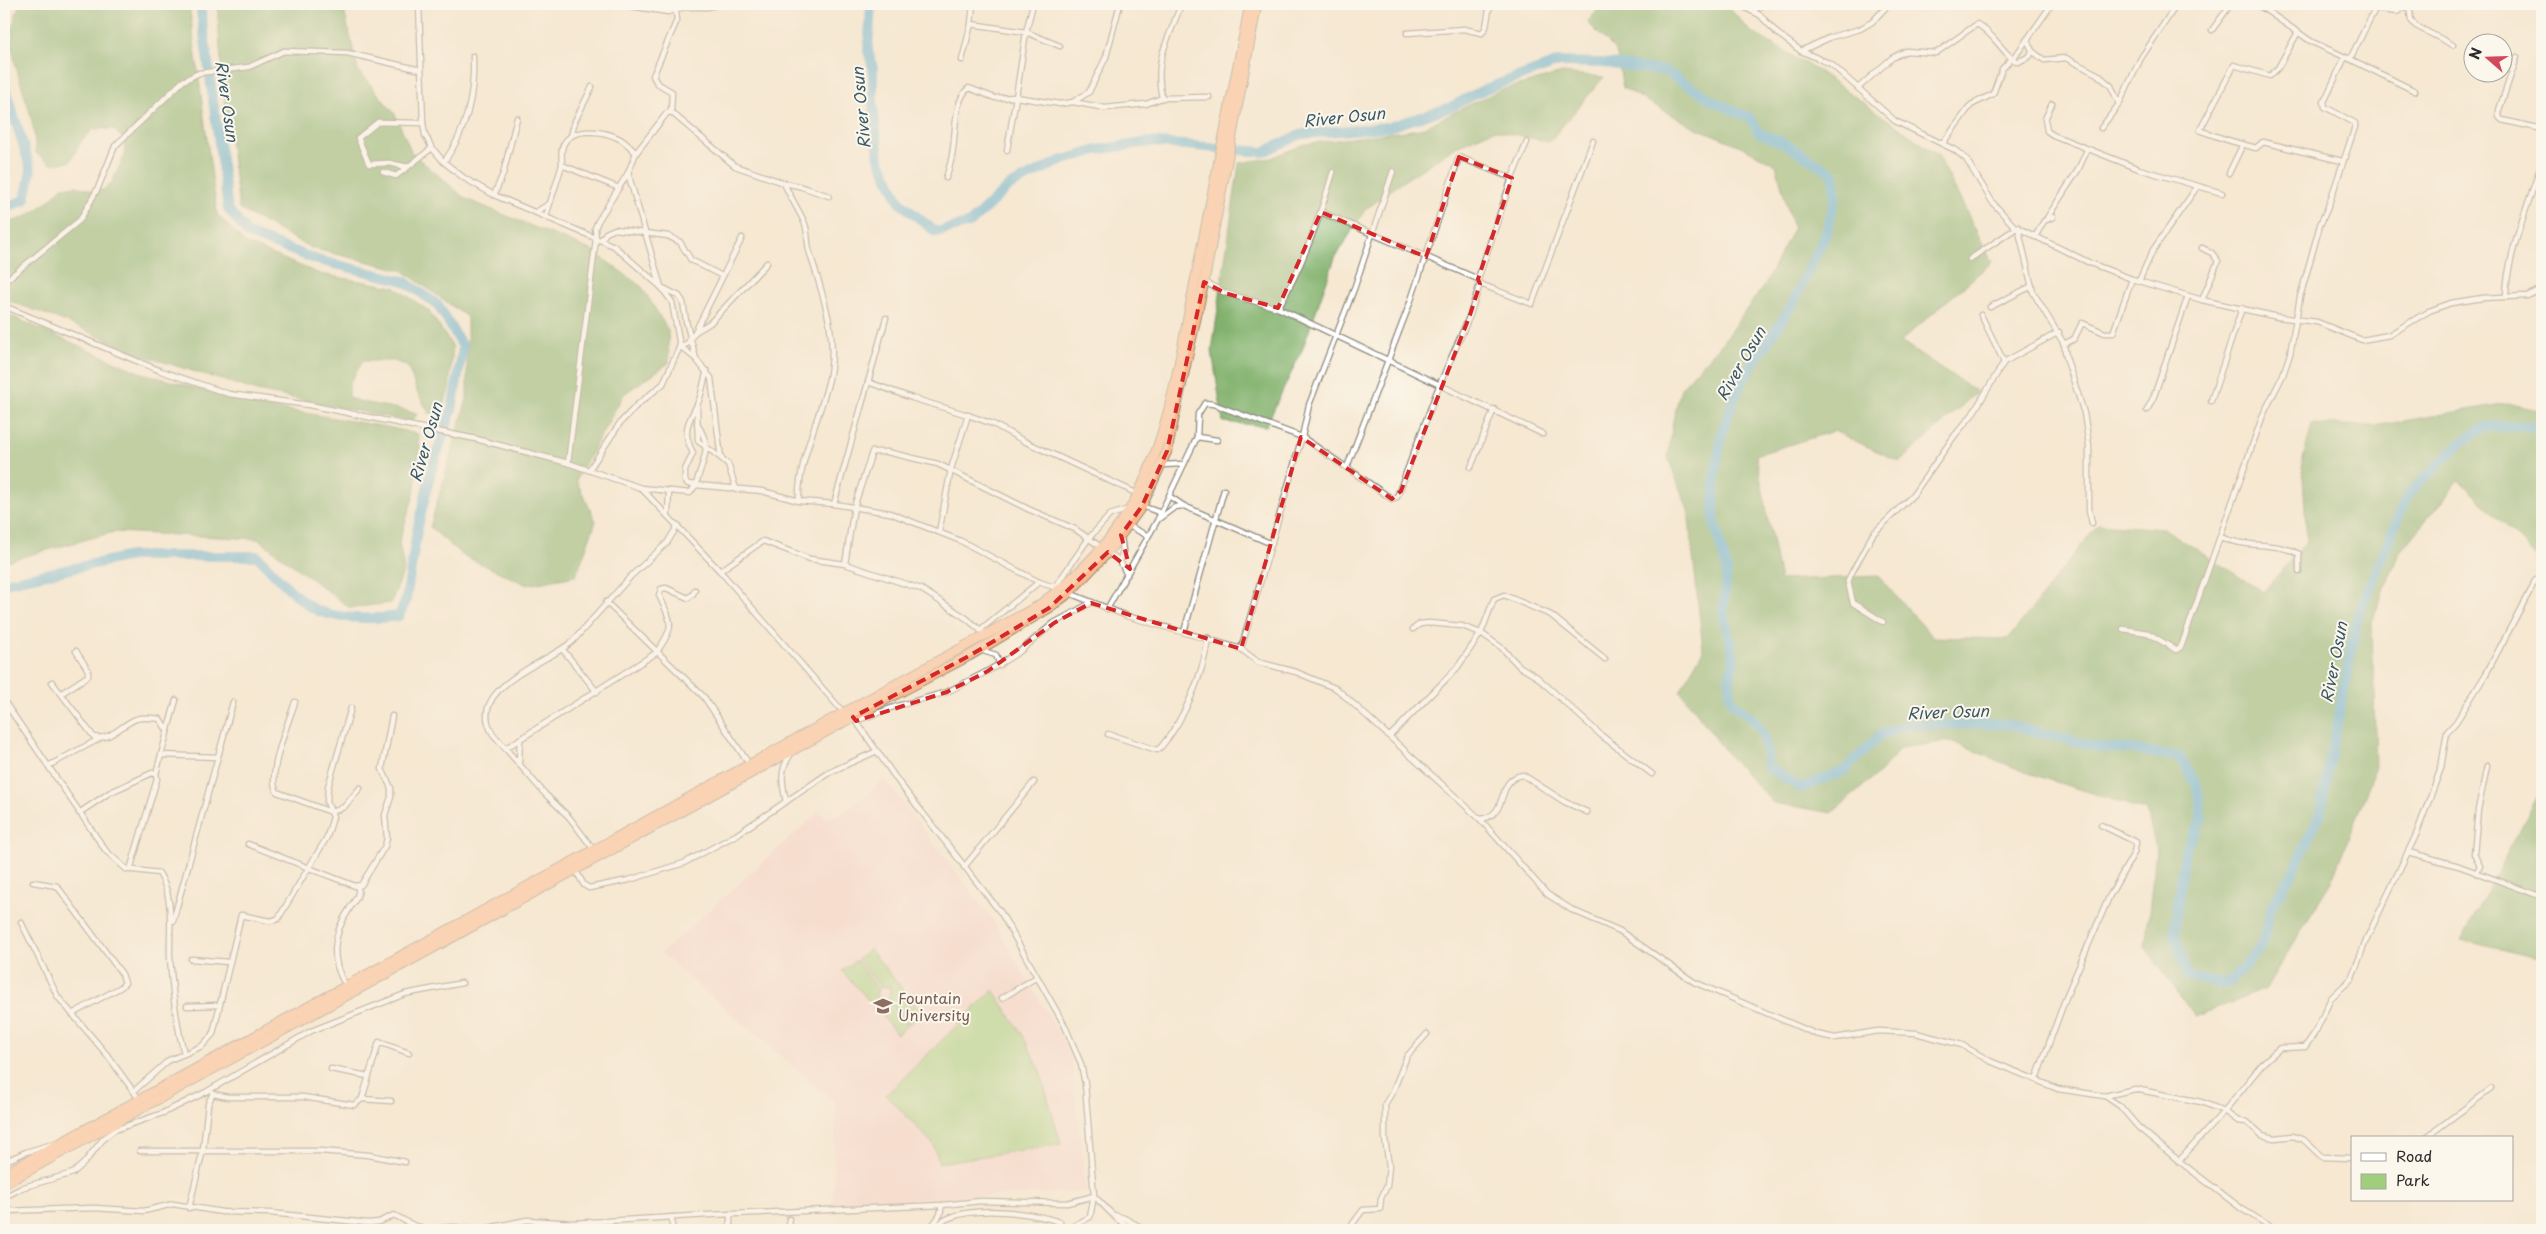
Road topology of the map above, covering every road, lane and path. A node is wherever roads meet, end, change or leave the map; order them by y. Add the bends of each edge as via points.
1 (419, 4) edge
2 (618, 4) edge
3 (675, 4) edge
4 (719, 4) edge
5 (973, 4) edge
6 (1033, 4) edge
7 (1120, 4) edge
8 (1182, 4) edge
9 (1250, 4) edge
10 (1257, 4) edge
11 (1490, 4) edge
12 (1738, 4) edge
13 (1764, 4) edge
14 (1889, 4) edge
15 (2052, 4) edge
16 (2177, 4) edge
17 (2231, 4) edge
18 (2257, 4) edge
19 (2365, 4) edge
20 (2409, 4) edge
21 (2375, 9) junction
22 (676, 10) junction
23 (1752, 11) junction
24 (971, 24) junction
25 (2212, 30) dead end
26 (1026, 32) junction
27 (2298, 32) junction
28 (1407, 34) dead end
29 (2027, 39) junction
30 (2453, 45) dead end
31 (1060, 46) dead end
32 (1801, 51) junction
33 (2032, 51) junction
34 (473, 56) dead end
35 (2347, 58) junction
36 (2517, 58) dead end
37 (2011, 59) junction
38 (962, 60) dead end
39 (421, 70) junction
40 (592, 87) dead end
41 (1858, 88) junction
42 (2415, 91) dead end
43 (1016, 97) junction
44 (1209, 97) dead end
45 (1162, 98) junction
46 (1073, 102) junction
47 (2052, 104) dead end
48 (2119, 104) junction
49 (671, 112) junction
50 (517, 118) dead end
51 (1231, 119) junction
52 (423, 123) junction
53 (2100, 128) dead end
54 (2542, 129) edge
55 (570, 136) junction
56 (1593, 141) dead end
57 (1528, 142) dead end
58 (1943, 143) junction
59 (2243, 144) junction
60 (432, 148) junction
61 (1007, 150) dead end
62 (2088, 150) junction
63 (636, 153) junction
64 (2342, 161) junction
65 (444, 162) junction
66 (2542, 162) edge
67 (562, 165) junction
68 (408, 167) junction
69 (1394, 171) dead end
70 (383, 172) dead end
71 (1333, 172) dead end
72 (628, 173) junction
73 (2229, 173) dead end
74 (946, 178) dead end
75 (1512, 178) junction
76 (784, 183) junction
77 (2197, 187) junction
78 (619, 188) junction
79 (2222, 193) dead end
80 (494, 195) junction
81 (829, 196) dead end
82 (1216, 196) junction
83 (549, 204) junction
84 (536, 212) junction
85 (1321, 212) junction
86 (546, 216) junction
87 (2053, 216) dead end
88 (2047, 218) junction
89 (2018, 227) junction
90 (647, 234) junction
91 (1374, 234) junction
92 (2035, 237) junction
93 (742, 238) dead end
94 (598, 240) junction
95 (2202, 248) dead end
96 (1426, 257) junction
97 (1970, 259) dead end
98 (767, 263) dead end
99 (722, 276) junction
100 (2132, 279) junction
101 (1479, 281) junction
102 (2138, 281) junction
103 (4, 282) edge
104 (1204, 282) junction
105 (2032, 286) junction
106 (661, 287) junction
107 (2542, 289) edge
108 (2188, 296) junction
109 (2506, 297) junction
110 (2202, 300) junction
111 (4, 306) edge
112 (1990, 307) dead end
113 (1278, 308) junction
114 (2242, 308) junction
115 (1981, 315) dead end
116 (886, 318) dead end
117 (2295, 318) junction
118 (686, 320) junction
119 (695, 332) junction
120 (2058, 332) junction
121 (678, 333) junction
122 (1335, 335) junction
123 (691, 338) junction
124 (2064, 344) junction
125 (680, 346) junction
126 (696, 358) junction
127 (1388, 361) junction
128 (2004, 362) junction
129 (707, 372) junction
130 (868, 382) junction
131 (1439, 386) junction
132 (2211, 401) dead end
133 (697, 405) junction
134 (1494, 409) junction
135 (2147, 410) dead end
136 (968, 415) junction
137 (697, 424) junction
138 (1543, 434) dead end
139 (1196, 437) junction
140 (1302, 438) junction
141 (1217, 440) dead end
142 (698, 441) junction
143 (708, 449) junction
144 (693, 453) junction
145 (721, 458) junction
146 (568, 463) junction
147 (1184, 464) junction
148 (1161, 465) junction
149 (1471, 467) dead end
150 (1347, 468) junction
151 (951, 469) junction
152 (590, 470) junction
153 (696, 485) junction
154 (642, 488) junction
155 (736, 488) junction
156 (1224, 490) dead end
157 (669, 492) junction
158 (1138, 494) junction
159 (1169, 496) junction
160 (799, 501) junction
161 (834, 504) junction
162 (1142, 506) junction
163 (1184, 506) junction
164 (854, 507) junction
165 (1130, 509) junction
166 (1161, 513) junction
167 (668, 514) junction
168 (1157, 520) junction
169 (1216, 520) junction
170 (2092, 523) dead end
171 (678, 525) junction
172 (1128, 526) junction
173 (939, 532) junction
174 (1121, 536) junction
175 (1148, 536) junction
176 (2220, 536) junction
177 (1089, 538) junction
178 (1272, 544) junction
179 (1105, 550) junction
180 (1120, 561) junction
181 (845, 564) junction
182 (720, 571) junction
183 (2299, 572) dead end
184 (1126, 575) junction
185 (2542, 579) edge
186 (1039, 582) junction
187 (1062, 589) junction
188 (695, 590) dead end
189 (606, 602) junction
190 (1091, 603) junction
191 (1107, 609) junction
192 (1883, 622) dead end
193 (1413, 629) dead end
194 (2123, 629) dead end
195 (983, 632) junction
196 (1184, 632) junction
197 (1481, 633) junction
198 (1208, 638) junction
199 (1241, 649) junction
200 (562, 650) junction
201 (980, 650) junction
202 (76, 651) dead end
203 (656, 653) junction
204 (1605, 659) dead end
205 (1000, 665) junction
206 (52, 682) dead end
207 (597, 692) junction
208 (62, 693) junction
209 (176, 700) dead end
210 (4, 701) edge
211 (233, 702) dead end
212 (295, 702) dead end
213 (352, 708) dead end
214 (844, 713) junction
215 (392, 716) dead end
216 (855, 719) junction
217 (167, 730) junction
218 (1108, 734) dead end
219 (1390, 736) junction
220 (99, 739) junction
221 (520, 739) junction
222 (506, 748) junction
223 (794, 750) junction
224 (877, 751) junction
225 (161, 755) junction
226 (217, 757) junction
227 (518, 762) junction
228 (749, 764) junction
229 (48, 766) junction
230 (2486, 766) dead end
231 (156, 774) junction
232 (1652, 774) dead end
233 (1034, 782) dead end
234 (360, 788) dead end
235 (786, 802) junction
236 (331, 812) junction
237 (1587, 812) dead end
238 (79, 813) junction
239 (1480, 819) junction
240 (2101, 825) dead end
241 (248, 844) dead end
242 (594, 850) junction
243 (2408, 852) junction
244 (964, 867) junction
245 (310, 868) junction
246 (130, 870) junction
247 (576, 871) junction
248 (2476, 873) junction
249 (32, 882) dead end
250 (358, 887) junction
251 (2537, 895) dead end
252 (170, 901) junction
253 (178, 903) junction
254 (21, 922) dead end
255 (172, 924) junction
256 (191, 959) dead end
257 (229, 962) junction
258 (1037, 976) junction
259 (462, 983) dead end
260 (346, 987) junction
261 (1002, 998) dead end
262 (219, 1005) junction
263 (187, 1006) dead end
264 (72, 1014) junction
265 (1427, 1034) dead end
266 (409, 1053) dead end
267 (184, 1054) junction
268 (331, 1069) dead end
269 (368, 1076) junction
270 (2036, 1079) junction
271 (214, 1087) junction
272 (2491, 1089) dead end
273 (134, 1091) junction
274 (213, 1094) junction
275 (2105, 1096) junction
276 (362, 1099) junction
277 (391, 1101) dead end
278 (142, 1104) junction
279 (2224, 1111) junction
280 (151, 1116) junction
281 (2428, 1136) edge
282 (63, 1142) junction
283 (203, 1150) junction
284 (140, 1151) dead end
285 (2351, 1158) edge
286 (2179, 1161) junction
287 (4, 1162) edge
288 (405, 1162) dead end
289 (4, 1174) edge
290 (4, 1184) edge
291 (1094, 1196) junction
292 (4, 1197) edge
293 (942, 1205) junction
294 (189, 1208) junction
295 (4, 1211) edge
296 (730, 1214) junction
297 (1113, 1215) junction
298 (672, 1217) junction
299 (789, 1219) dead end
300 (672, 1230) edge
301 (730, 1230) edge
302 (790, 1230) edge
303 (929, 1230) edge
304 (1060, 1230) edge
305 (1066, 1230) edge
306 (1134, 1230) edge
307 (1146, 1230) edge
308 (1348, 1230) edge
309 (2276, 1230) edge

1 - 39 street
2 - 22 street via 660,12
3 - 22 street
4 - 22 street via 693,5
5 - 24 street
6 - 26 street
7 - 46 street via 1097,79 1089,92
8 - 45 street via 1160,58 1157,78
9 - 51 highway
10 - 51 highway
11 - 28 street via 1482,33 1464,30
12 - 23 street
13 - 23 street
14 - 32 street via 1860,30 1831,37
15 - 29 street
16 - 48 street via 2141,58
17 - 25 street
18 - 27 street
19 - 21 street
20 - 21 street via 2397,12
20 - 30 street via 2411,20 2416,26
21 - 35 street
22 - 49 street via 677,20 653,76 657,83 672,92
23 - 32 street
24 - 26 street
24 - 38 street
26 - 31 street
26 - 43 street
27 - 35 street
27 - 59 street via 2270,76 2234,65 2200,130
29 - 33 street
29 - 37 street
32 - 41 street via 1831,64
33 - 37 street via 2018,62
33 - 48 street via 2044,60 2066,58 2082,65 2111,86
34 - 65 street via 472,92 466,122
35 - 42 street
35 - 64 street via 2324,102 2329,110 2355,123
36 - 54 street via 2498,117
37 - 41 street via 1996,38 1977,24 1936,53 1906,51 1892,58
37 - 58 street via 2002,69 1993,94 1971,105
39 - 52 street
39 - 103 street via 371,57 320,50 284,51 249,67 199,73 183,81 115,146 98,188 80,220
40 - 55 street
41 - 58 street via 1895,121
43 - 46 street via 1060,104
43 - 61 street
43 - 74 street via 995,98 971,88 964,92
44 - 45 street
45 - 46 street via 1146,104 1105,108
47 - 62 street via 2045,119 2047,130
48 - 53 street
49 - 63 street via 653,128
49 - 76 street via 735,166
50 - 80 street
51 - 82 highway
52 - 60 street
52 - 68 street via 378,122 358,138 369,164 389,163
55 - 63 street via 591,131 616,137
55 - 67 street via 562,148
56 - 101 street via 1532,304
57 - 75 street
58 - 89 street via 1966,160 1993,203
59 - 64 street via 2256,148 2263,142
59 - 73 street
60 - 65 street
60 - 68 street
62 - 77 street
62 - 88 street
63 - 72 street
64 - 117 street via 2320,225
65 - 80 street
66 - 109 street via 2511,264
67 - 78 street
67 - 83 street
68 - 70 street via 396,176
69 - 91 street
71 - 85 street
72 - 78 street
72 - 90 street
75 - 96 street via 1459,157
75 - 101 street
76 - 81 street
76 - 160 street via 806,226 808,246 824,296 833,340 828,382 810,440 798,492
77 - 79 street
77 - 102 street via 2152,250
78 - 94 street via 595,228
80 - 84 street
82 - 104 highway
82 - 158 highway via 1168,413 1159,447
83 - 84 street
83 - 86 street
84 - 86 street
85 - 91 street
85 - 113 street via 1293,282
86 - 94 street
87 - 88 street
88 - 92 street
89 - 92 street
89 - 97 street
89 - 105 street
90 - 94 street via 615,229
90 - 99 street via 674,238 691,260
90 - 106 street
91 - 96 street
91 - 122 street
92 - 100 street
93 - 99 street
94 - 106 street via 626,254
94 - 146 street
95 - 110 street via 2218,261
96 - 101 street
96 - 127 street
98 - 119 street via 710,323
99 - 119 street
100 - 102 street
100 - 124 street via 2113,333 2082,323 2074,339
101 - 131 street via 1470,315
102 - 108 street
104 - 113 street via 1225,293
104 - 148 highway
105 - 112 street
105 - 120 street
106 - 118 street via 681,298
106 - 121 street via 672,302
107 - 109 street via 2527,296
108 - 110 street
108 - 135 street
109 - 117 street via 2451,303 2429,311 2389,336 2377,339 2362,340 2328,325
110 - 114 street
111 - 146 street via 162,372 214,389 476,439
113 - 122 street
114 - 117 street
114 - 132 street
115 - 128 street
116 - 130 street
117 - 176 street via 2290,354 2283,375 2263,416
118 - 121 street
118 - 123 street
119 - 123 street
120 - 124 street
120 - 128 street
121 - 125 street
122 - 127 street
122 - 140 street via 1309,405
123 - 125 street
123 - 126 street
124 - 170 street via 2084,413 2089,445
125 - 126 street
125 - 152 street via 663,384 620,423
126 - 129 street
127 - 131 street
127 - 150 street
128 - 192 street via 1972,415 1954,435 1919,488 1873,534 1850,576 1848,582 1853,603
129 - 133 street
129 - 145 street via 712,378 716,402
130 - 136 street
130 - 161 street
131 - 134 street
131 - 150 street via 1398,497 1392,499
133 - 137 street
133 - 144 street via 688,422 688,440
134 - 138 street
134 - 149 street
136 - 151 street
136 - 158 street
137 - 142 street
137 - 143 street
139 - 140 street via 1198,414 1205,404 1213,404
139 - 141 street
139 - 147 street
140 - 150 street
140 - 178 street
142 - 143 street
142 - 144 street
143 - 145 street
143 - 153 street
144 - 153 street via 684,476 688,484
145 - 155 street via 728,464
146 - 152 street
147 - 148 street
147 - 159 street
148 - 162 highway
151 - 164 street via 924,459 876,451 870,456
151 - 173 street
151 - 177 street via 1028,509 1075,528
152 - 154 street
153 - 155 street
153 - 157 street via 692,493
154 - 157 street
154 - 167 street
155 - 160 street
156 - 169 street
157 - 167 street
158 - 165 highway
159 - 163 street
159 - 166 street
160 - 161 street
161 - 164 street
162 - 166 street
162 - 172 highway
163 - 168 street via 1175,507
163 - 169 street
164 - 173 street via 890,514
164 - 181 street
165 - 177 street via 1110,515
165 - 179 highway
166 - 168 street
167 - 171 street
168 - 175 street
169 - 178 street
169 - 196 street
171 - 182 street
171 - 189 street via 668,543
172 - 174 highway
172 - 175 street
173 - 186 street
174 - 179 highway
174 - 180 street via 1124,545
175 - 184 street
176 - 183 street via 2248,545 2291,549 2299,554
176 - 194 street via 2178,650 2148,633
177 - 179 street
177 - 187 street
178 - 199 street
179 - 180 street
179 - 187 highway
180 - 184 street
181 - 182 street via 810,559 763,541
181 - 195 street via 921,590
182 - 214 street
184 - 191 street
185 - 243 street via 2536,579 2486,674 2447,732 2441,768
186 - 187 street
186 - 195 street
187 - 190 street
187 - 195 highway via 1038,606
187 - 201 highway via 1036,617
188 - 203 street via 688,598 666,588 661,589 659,595 668,610 670,625 668,635
189 - 200 street via 584,630
189 - 203 street
190 - 191 street
190 - 205 street via 1054,622
191 - 196 street
193 - 197 street via 1429,623 1462,626
195 - 214 highway
196 - 198 street
197 - 204 street via 1494,599 1504,596 1551,615
197 - 219 street via 1457,668
197 - 232 street
198 - 199 street
198 - 218 street via 1204,660 1185,711 1161,747 1157,750
199 - 219 street via 1263,664 1303,674 1337,689
200 - 207 street
200 - 222 street via 512,678 495,694 487,725
201 - 205 street via 996,655
201 - 216 highway
202 - 208 street via 88,670 88,676
203 - 207 street
203 - 228 street via 704,697
205 - 216 street via 947,692
206 - 208 street
207 - 221 street
208 - 220 street via 94,737
209 - 217 street
210 - 229 street
211 - 226 street
212 - 236 street via 278,756 274,788 283,796
213 - 236 street via 326,795
214 - 228 highway
215 - 250 street via 382,769 392,797 385,815 387,838 377,860
216 - 223 highway
216 - 224 street
217 - 220 street via 160,719 137,719
217 - 225 street
219 - 239 street
220 - 229 street
221 - 222 street
221 - 227 street
222 - 227 street
223 - 235 street via 781,778
223 - 247 highway
224 - 235 street via 830,772
224 - 244 street
225 - 226 street
225 - 231 street
226 - 253 street
227 - 242 street via 569,817
228 - 242 highway
229 - 238 street
230 - 248 street via 2478,810 2474,854 2480,866
231 - 238 street via 109,793
231 - 246 street
233 - 244 street
234 - 236 street via 344,807
235 - 247 street via 736,834 663,871 589,888
236 - 245 street via 327,836
237 - 239 street via 1570,805 1524,775 1511,780 1506,786 1493,816
238 - 246 street via 106,851 122,867
239 - 270 street via 1547,894 1572,910 1620,932 1683,975 1714,991 1816,1034 1835,1038 1878,1031 1916,1033 1962,1045 1990,1061
240 - 270 street via 2136,842 2134,854 2109,897 2058,1016
241 - 245 street
242 - 260 highway
243 - 248 street
243 - 279 street via 2351,979 2331,998 2306,1047 2280,1048 2264,1062
244 - 258 street via 1001,913
245 - 250 street
245 - 257 street via 278,919 270,921 241,915
246 - 252 street via 159,874
247 - 278 highway
248 - 251 street
249 - 264 street via 57,886 122,974 125,983
250 - 260 street via 358,895 339,928 334,947 337,968
252 - 253 street
252 - 255 street
253 - 255 street
254 - 264 street via 58,997
255 - 267 street via 170,957 174,1001
256 - 257 street
257 - 262 street
258 - 261 street
258 - 291 street via 1065,1026 1081,1064
259 - 271 street via 405,994 354,1012 310,1031
260 - 278 highway
262 - 263 street
262 - 267 street via 213,1034 197,1049
264 - 273 street
265 - 308 street via 1407,1056 1393,1092 1384,1104 1389,1166 1380,1209 1363,1210
266 - 269 street via 379,1042
267 - 273 street via 169,1060
268 - 269 street
269 - 276 street
270 - 275 street via 2058,1089
271 - 274 street
271 - 280 street
272 - 281 street
273 - 278 street
274 - 276 street via 303,1097 354,1105
274 - 283 street via 204,1124
275 - 279 street via 2135,1089 2201,1102
275 - 286 street
276 - 277 street
278 - 280 street
278 - 282 highway
278 - 290 highway
279 - 285 street via 2238,1121 2247,1122 2262,1135 2275,1138 2293,1136 2304,1140 2322,1157
279 - 286 street
280 - 292 street via 115,1130 104,1138 73,1173 24,1187
282 - 287 street via 47,1144
282 - 289 highway
283 - 284 street
283 - 288 street via 320,1151
283 - 294 street
286 - 309 street via 2242,1209
291 - 293 street via 1067,1203 981,1201
291 - 297 street
291 - 305 street via 1090,1218
293 - 296 street
293 - 303 street via 940,1215
294 - 295 street via 168,1204 144,1211 94,1208
294 - 298 street via 368,1223 394,1215 428,1229 483,1229 527,1220 573,1223
296 - 298 street
296 - 301 street
297 - 306 street
297 - 307 street
298 - 300 street
299 - 302 street
303 - 304 street via 950,1217 1009,1212 1060,1222

